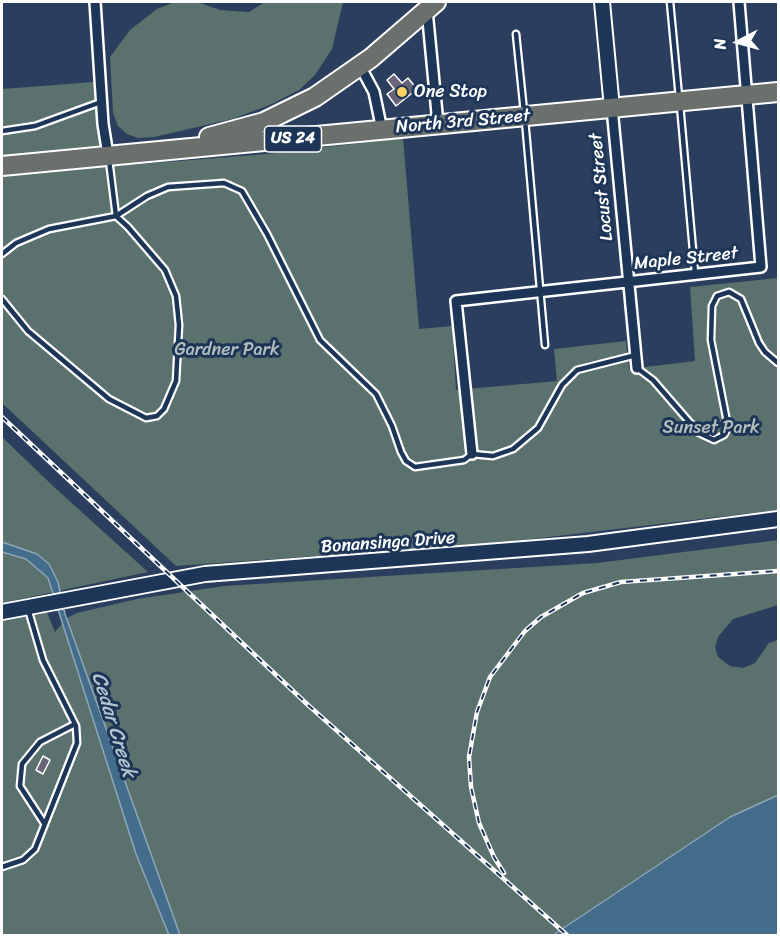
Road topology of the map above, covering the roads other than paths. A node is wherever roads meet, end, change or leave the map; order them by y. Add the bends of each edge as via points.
1 (95, 2) edge
2 (602, 2) edge
3 (670, 2) edge
4 (739, 2) edge
5 (430, 4) edge
6 (516, 34) dead end
7 (360, 66) junction
8 (778, 92) edge
9 (747, 95) junction
10 (103, 101) junction
11 (679, 101) junction
12 (612, 108) junction
13 (524, 116) junction
14 (438, 124) junction
15 (382, 130) junction
16 (2, 131) edge
17 (147, 151) junction
18 (108, 155) junction
19 (2, 166) edge
20 (116, 216) junction
21 (2, 254) edge
22 (695, 273) junction
23 (629, 281) junction
24 (541, 291) junction
25 (2, 299) edge
26 (545, 345) dead end
27 (636, 355) junction
28 (778, 363) edge
29 (637, 368) joint
30 (472, 454) junction
31 (778, 519) edge
32 (28, 606) junction
33 (2, 612) edge
34 (75, 724) junction
35 (44, 824) junction
36 (2, 867) edge

1 - 10 street
2 - 12 street, Locust Street
3 - 11 lane
4 - 9 street, Maple Street
5 - 7 highway, US 24
5 - 14 street
6 - 13 lane
7 - 15 street via 374,92
7 - 17 highway, US 24 via 315,97 264,122
8 - 9 highway, North 3rd Street / US 24
9 - 11 highway, North 3rd Street / US 24
9 - 22 street, Maple Street via 761,267
10 - 16 lane via 35,126
10 - 18 street
11 - 12 highway, North 3rd Street / US 24
11 - 22 lane
12 - 13 highway, North 3rd Street / US 24
12 - 23 street, Locust Street
13 - 14 highway, North 3rd Street / US 24
13 - 24 lane
14 - 15 highway, North 3rd Street / US 24
15 - 17 highway, North 3rd Street / US 24
17 - 18 highway, US 24
18 - 19 highway, US 24
18 - 20 lane
20 - 21 lane via 32,235
20 - 25 lane via 165,270 176,296 176,381 161,414 141,417 109,399 28,331
20 - 30 lane via 168,187 219,182 237,187 267,234 320,340 376,394 406,461 420,468 464,460
22 - 23 street, Maple Street
23 - 24 street, Maple Street
23 - 27 street, Locust Street
24 - 26 lane
24 - 30 street, Maple Street via 456,301
27 - 29 street, Locust Street
27 - 30 lane via 577,370 562,385 538,428 523,443 493,456
28 - 29 lane via 759,343 741,299 729,292 717,296 712,306 711,340 728,427 724,435 714,440 704,437 653,380
31 - 32 street, Bonansinga Drive via 588,544 204,574
32 - 33 street, Bonansinga Drive
32 - 34 lane via 43,660
34 - 35 lane via 75,751
34 - 35 lane via 40,742 26,757 19,773 23,793
35 - 36 lane via 40,840 28,857

